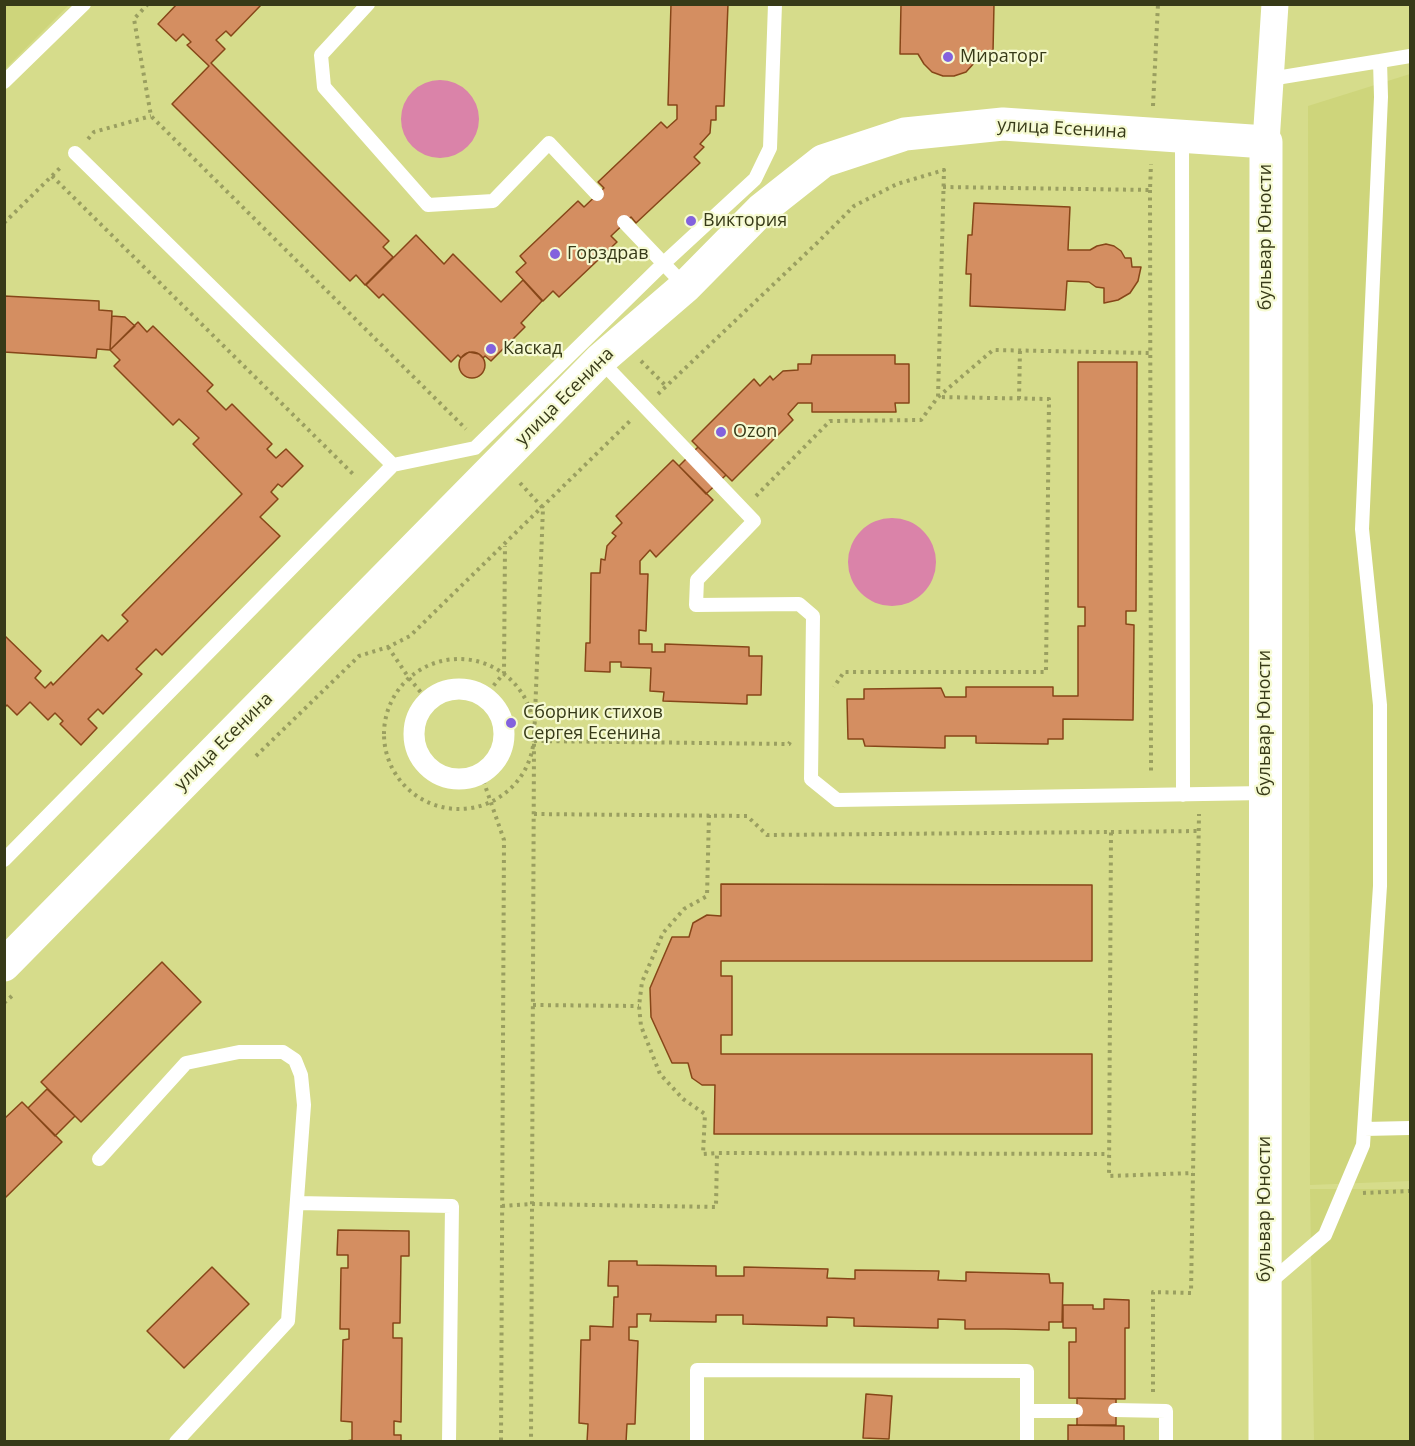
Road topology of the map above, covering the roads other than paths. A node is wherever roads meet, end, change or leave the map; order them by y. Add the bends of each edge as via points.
1 (84, 4) edge
2 (368, 4) edge
3 (775, 4) edge
4 (1275, 4) edge
5 (1410, 56) edge
6 (1380, 61) junction
7 (1270, 79) junction
8 (4, 82) edge
9 (1167, 135) junction
10 (1266, 142) junction
11 (75, 153) dead end
12 (597, 194) dead end
13 (624, 222) dead end
14 (675, 275) junction
15 (600, 360) junction
16 (393, 465) junction
17 (481, 774) joint
18 (1265, 793) junction
19 (1183, 795) junction
20 (4, 860) edge
21 (9, 980) edge
22 (1410, 1128) edge
23 (1364, 1129) junction
24 (99, 1159) dead end
25 (297, 1203) junction
26 (1265, 1287) junction
27 (1115, 1410) dead end
28 (1027, 1411) junction
29 (1076, 1411) dead end
30 (176, 1442) edge
31 (449, 1442) edge
32 (697, 1442) edge
33 (1027, 1442) edge
34 (1166, 1442) edge
35 (1265, 1442) edge

1 - 8 lane
2 - 12 lane via 321,55 324,87 428,205 493,201 549,143
3 - 14 lane via 770,148 755,179
4 - 7 street, бульвар Юности
5 - 6 lane
6 - 7 lane
6 - 23 lane via 1362,529 1380,705 1380,886
7 - 10 street, бульвар Юности
9 - 10 street, улица Есенина
9 - 14 street, улица Есенина via 1003,124 905,134 823,161
9 - 19 lane
10 - 18 street, бульвар Юности
11 - 16 lane
13 - 14 lane
14 - 15 street, улица Есенина
14 - 16 lane via 475,448
15 - 19 lane via 754,521 697,580 696,604 799,604 813,616 812,779 837,800
15 - 21 street, улица Есенина
16 - 20 lane
17 - 17 street via 501,751 502,721 495,707 470,690 441,693 428,701 414,726 418,755 439,775 467,778
18 - 19 lane
18 - 26 street, бульвар Юности
22 - 23 lane
23 - 26 lane via 1363,1145 1325,1235
24 - 25 lane via 186,1064 239,1052 283,1052 295,1060 301,1075 304,1105
25 - 30 lane via 288,1321
25 - 31 lane via 452,1206
26 - 35 street, бульвар Юности
27 - 34 lane via 1166,1411
28 - 29 lane
28 - 32 lane via 1028,1371 698,1370
28 - 33 lane

